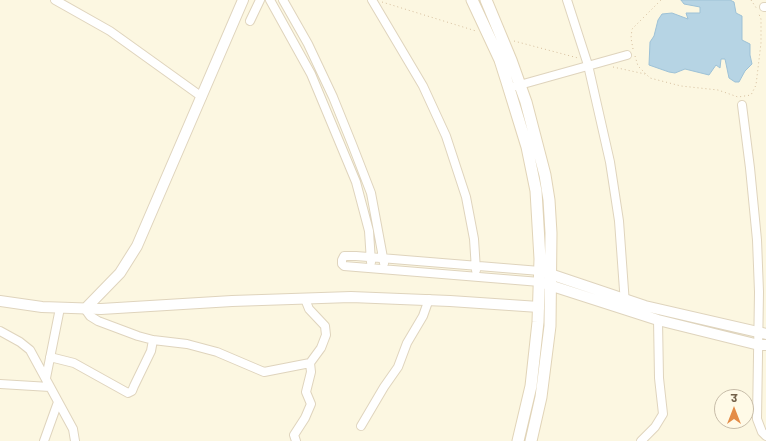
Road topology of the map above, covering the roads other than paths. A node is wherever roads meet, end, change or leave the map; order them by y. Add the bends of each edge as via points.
1 (55, 0) edge
2 (243, 0) edge
3 (260, 0) edge
4 (270, 0) edge
5 (283, 0) edge
6 (372, 0) edge
7 (472, 0) edge
8 (486, 0) edge
9 (567, 0) edge
10 (250, 21) dead end
11 (626, 54) dead end
12 (590, 63) junction
13 (515, 86) junction
14 (202, 97) junction
15 (742, 105) dead end
16 (370, 257) junction
17 (384, 258) junction
18 (475, 266) junction
19 (372, 269) junction
20 (386, 270) junction
21 (551, 274) junction
22 (476, 277) junction
23 (540, 277) junction
24 (551, 286) junction
25 (305, 299) junction
26 (626, 299) junction
27 (429, 300) junction
28 (0, 301) edge
29 (539, 307) junction
30 (60, 308) junction
31 (86, 309) junction
32 (625, 310) junction
33 (658, 320) junction
34 (0, 331) edge
35 (762, 334) edge
36 (153, 340) junction
37 (762, 345) edge
38 (50, 357) junction
39 (310, 363) junction
40 (46, 378) junction
41 (0, 384) edge
42 (50, 387) junction
43 (58, 402) junction
44 (361, 426) dead end
45 (766, 436) edge
46 (44, 441) edge
47 (76, 441) edge
48 (296, 441) edge
49 (518, 441) edge
50 (531, 441) edge
51 (641, 441) edge

1 - 14 street via 110,31
2 - 14 street
3 - 10 street
4 - 16 street via 311,74 356,182 369,231
5 - 17 street via 308,44 352,144 371,193
6 - 18 street via 423,86 446,136 466,197 474,239
7 - 13 main road
8 - 13 main road via 502,38
9 - 12 street
11 - 12 street
12 - 13 street
12 - 26 street via 615,188
13 - 21 main road via 526,102 545,175 552,233
13 - 23 main road via 536,191
14 - 31 street via 137,246 120,273
15 - 35 street via 757,240
16 - 17 street
16 - 19 street
16 - 19 street via 344,256 342,264
17 - 18 street
17 - 20 street
18 - 22 street
18 - 23 street
19 - 20 street
20 - 22 street
21 - 23 street
21 - 24 main road
21 - 26 street
22 - 23 street
23 - 24 street
23 - 29 main road
24 - 32 street
24 - 50 main road via 546,365
25 - 27 street via 351,297
25 - 31 street
25 - 39 street via 309,309 326,330 321,348
26 - 32 street
26 - 35 street via 645,306
27 - 29 street
27 - 44 street via 423,316 407,342 398,367
28 - 30 street
29 - 49 main road via 531,386
30 - 31 street
30 - 38 street
31 - 36 street via 90,316 98,321
32 - 33 street
33 - 37 street
33 - 51 street via 659,378 663,414 655,427
34 - 40 street via 30,350
35 - 37 street
36 - 38 street via 134,386 128,393 74,363
36 - 39 street via 187,344 217,352 264,372
37 - 45 street via 757,419
38 - 40 street
39 - 48 street via 311,372 306,392 311,404 294,435
40 - 42 street
41 - 42 street
42 - 43 street
43 - 46 street
43 - 47 street via 73,429

